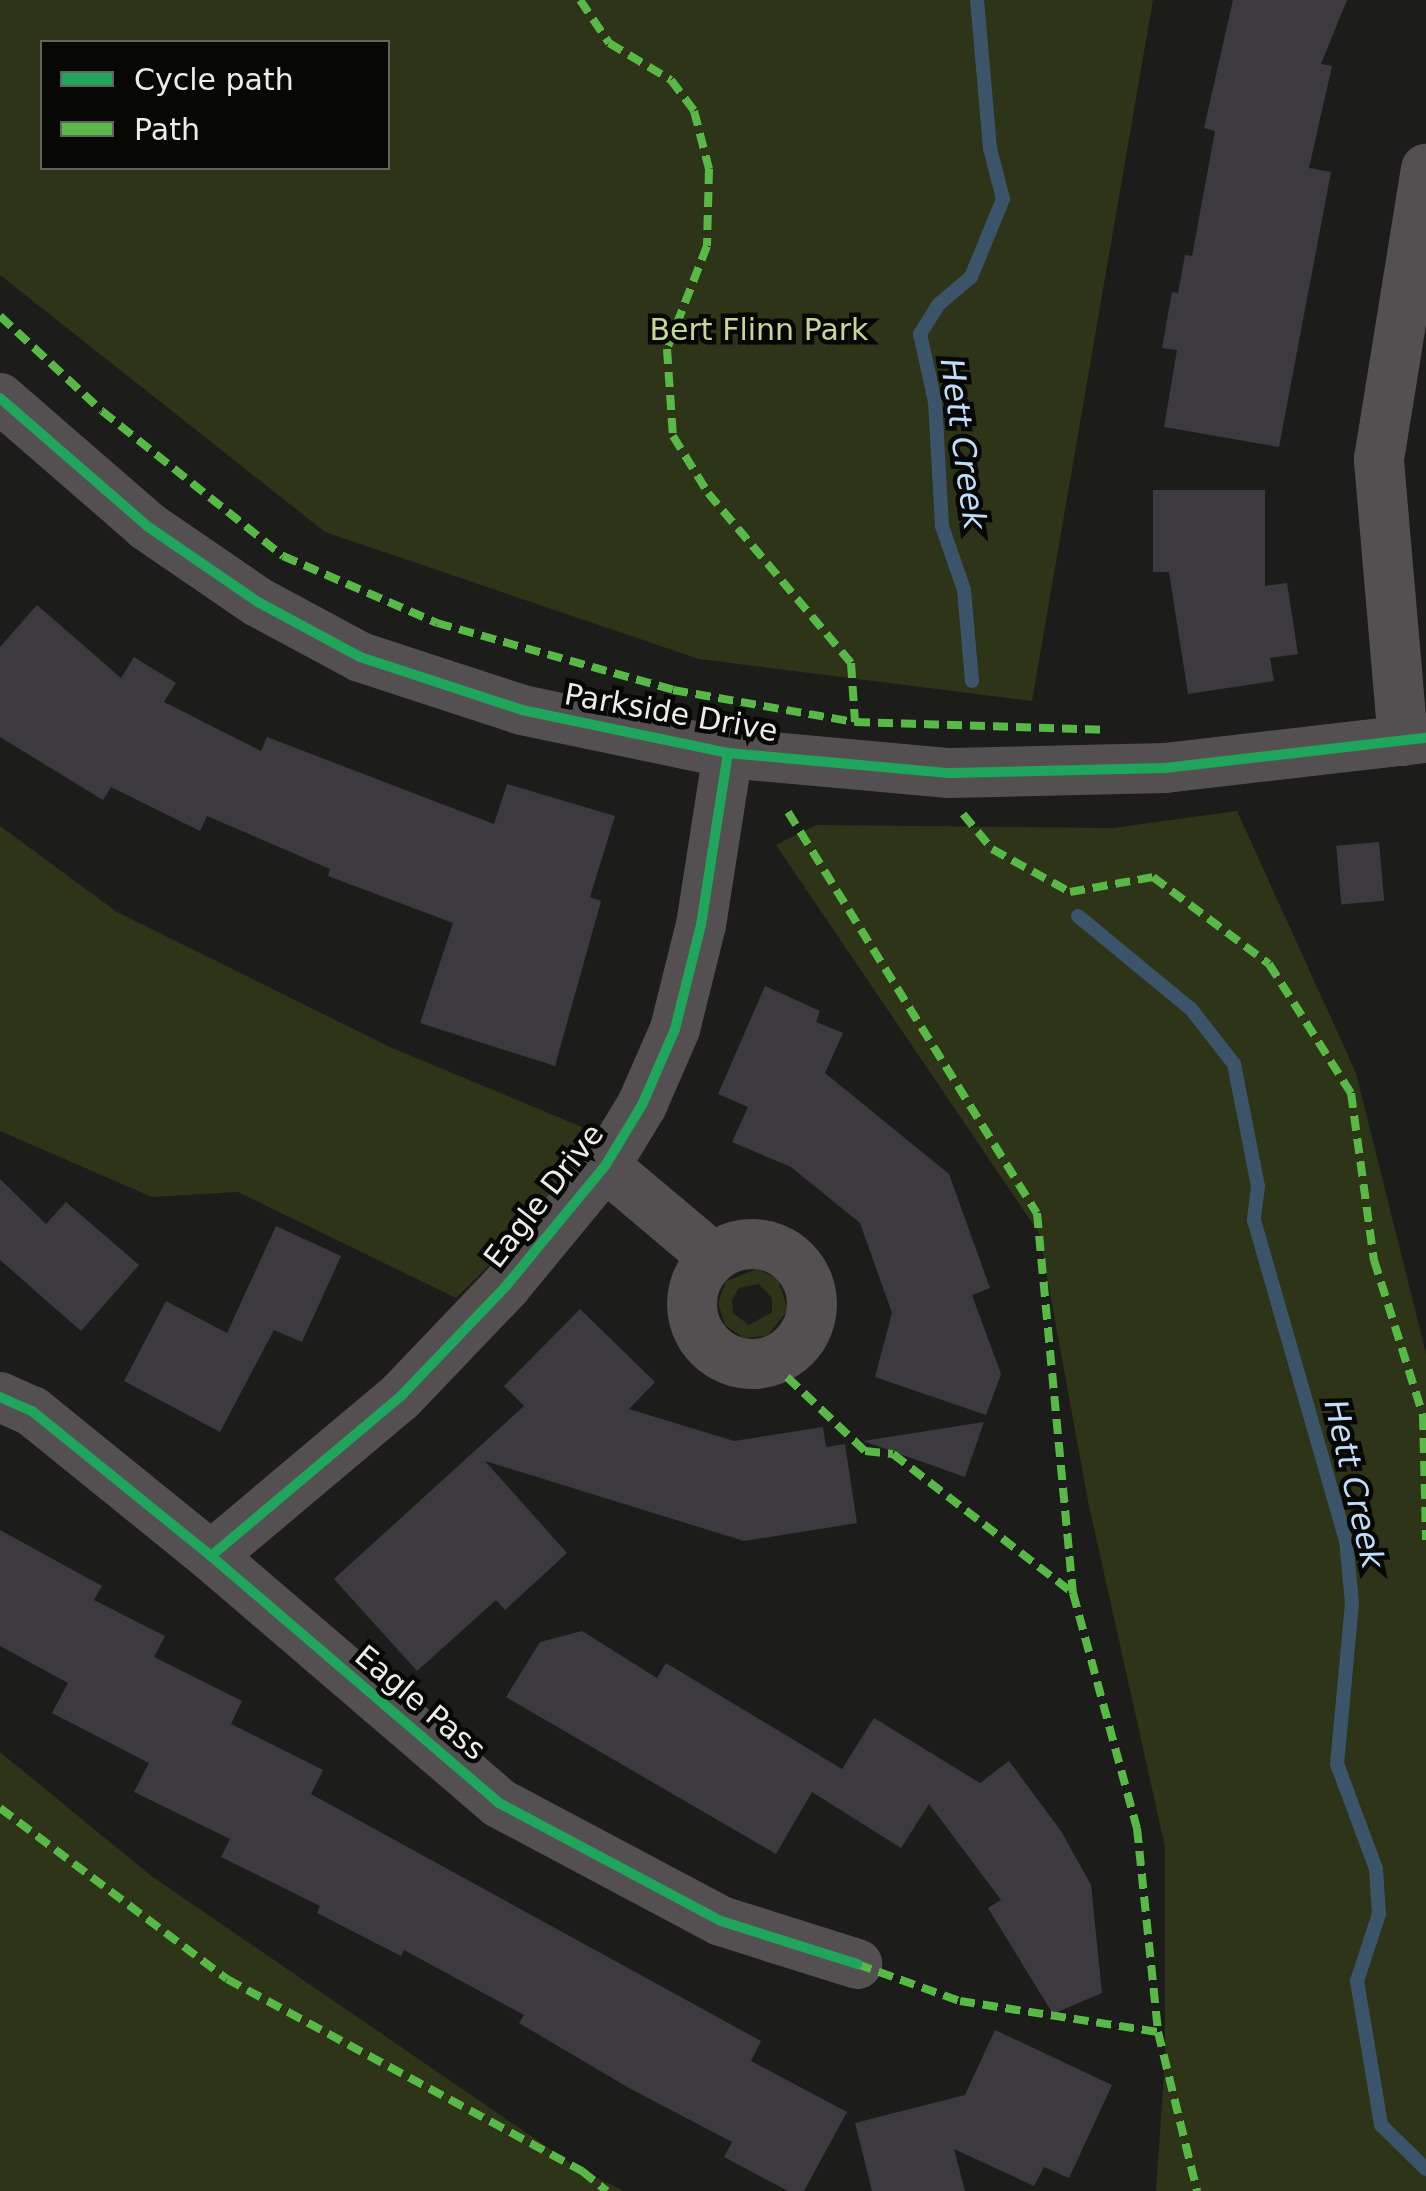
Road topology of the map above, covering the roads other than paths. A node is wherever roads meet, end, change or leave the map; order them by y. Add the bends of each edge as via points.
1 (1426, 169) edge
2 (0, 398) edge
3 (1414, 739) edge
4 (728, 753) junction
5 (605, 1166) junction
6 (713, 1257) dead end
7 (0, 1397) edge
8 (210, 1556) junction
9 (857, 1964) dead end

1 - 3 street via 1379,459
2 - 4 street, Parkside Drive via 147,526 329,642 522,710
3 - 4 street, Parkside Drive via 1165,768 1016,774
4 - 5 street, Eagle Drive via 701,924 675,1029
5 - 6 street
5 - 8 street, Eagle Drive via 506,1286 402,1396
7 - 8 street, Eagle Pass via 32,1411
8 - 9 street, Eagle Pass via 499,1803 721,1921

